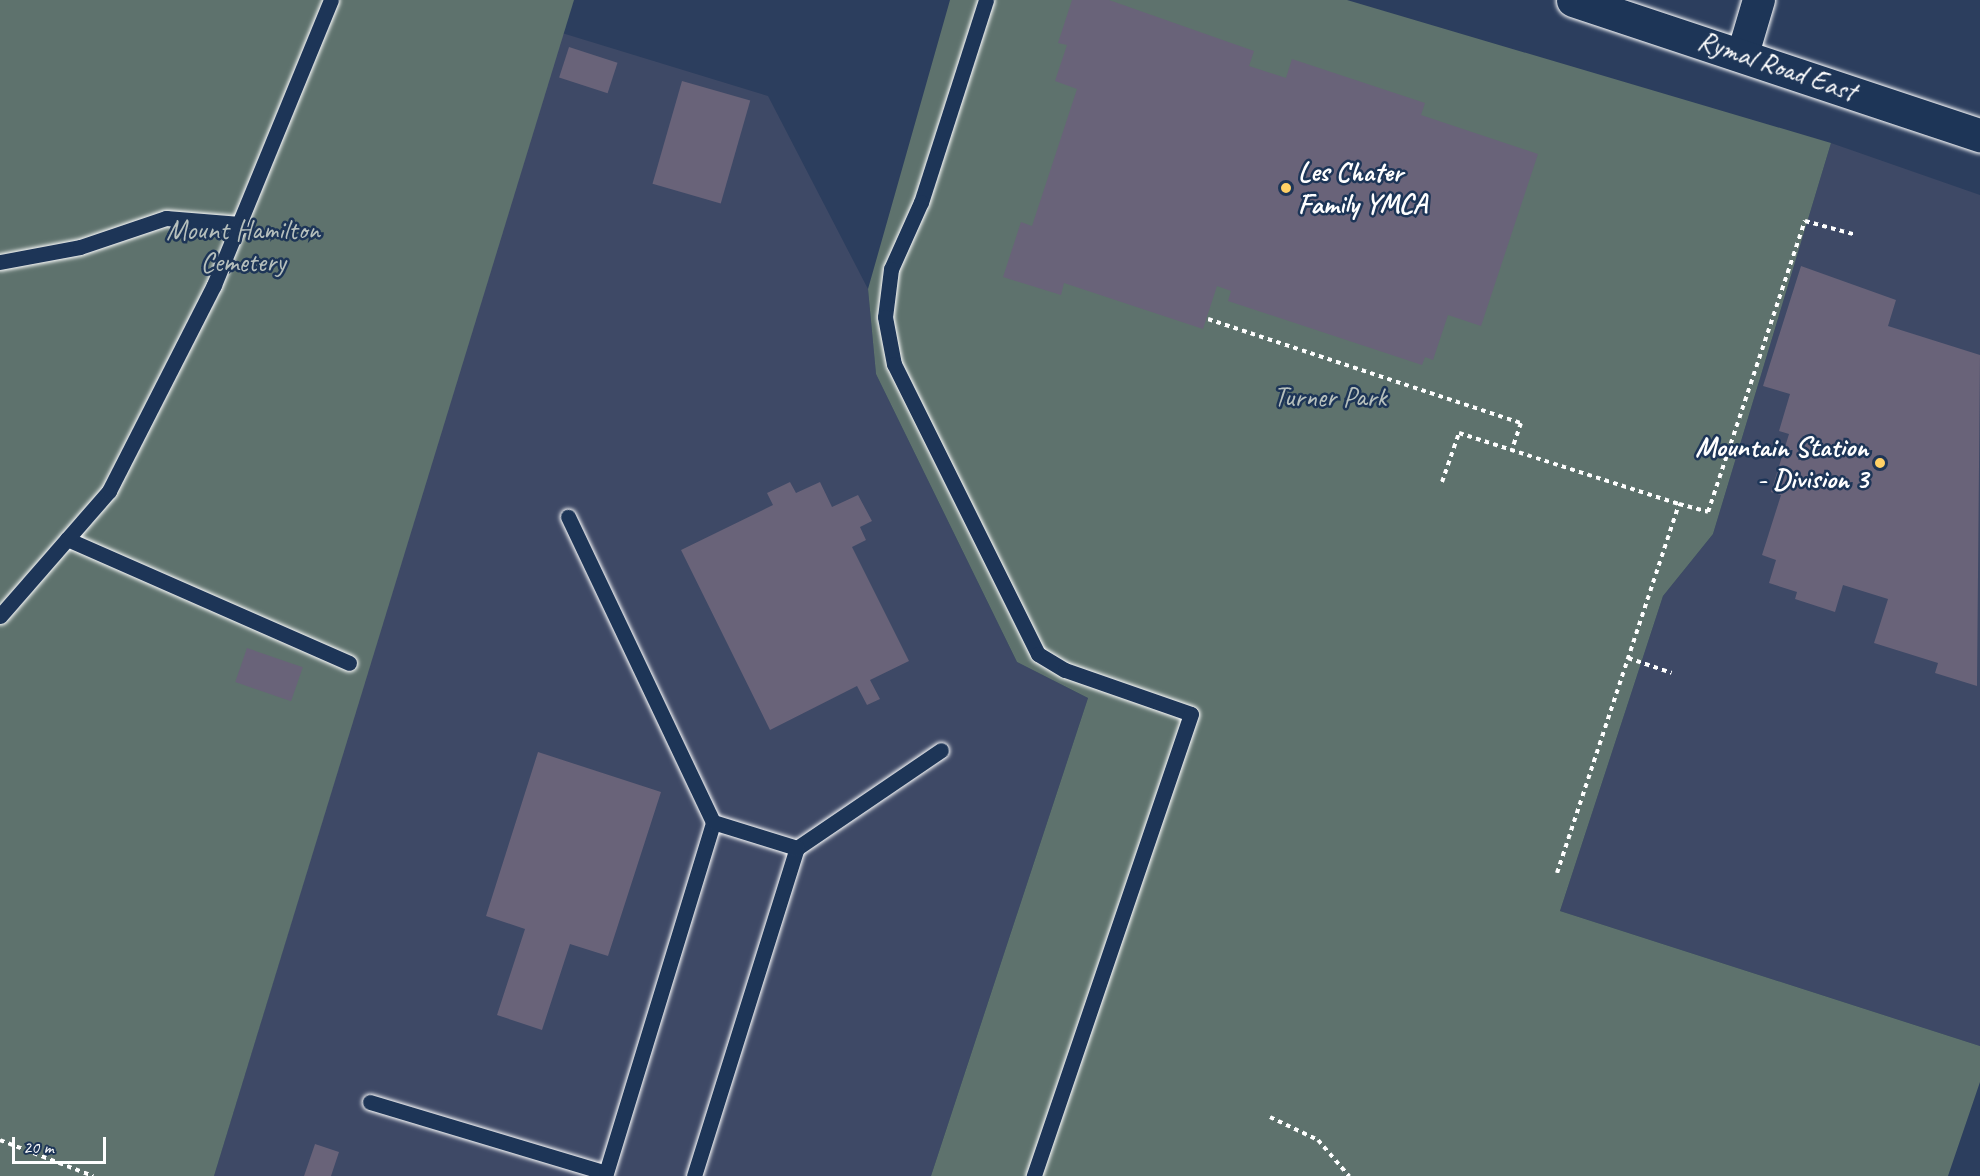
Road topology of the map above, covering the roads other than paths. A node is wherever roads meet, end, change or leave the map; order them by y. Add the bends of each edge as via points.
1 (331, 0) edge
2 (986, 0) edge
3 (1574, 0) edge
4 (1759, 0) edge
5 (1743, 54) junction
6 (1980, 135) edge
7 (240, 224) junction
8 (0, 262) edge
9 (568, 517) dead end
10 (67, 539) junction
11 (0, 616) edge
12 (349, 663) dead end
13 (941, 750) dead end
14 (713, 822) junction
15 (797, 848) junction
16 (370, 1102) dead end
17 (611, 1175) edge
18 (694, 1176) edge
19 (1034, 1176) edge

1 - 7 lane
2 - 19 lane via 921,202 891,269 885,317 894,364 1038,654 1065,670 1191,714
3 - 5 main road, Rymal Road East
4 - 5 street
5 - 6 main road, Rymal Road East
7 - 8 lane via 166,218 80,247
7 - 10 lane via 110,491
9 - 14 lane
10 - 11 lane
10 - 12 lane
13 - 15 lane
14 - 15 lane
14 - 17 lane
15 - 18 lane
16 - 17 lane

